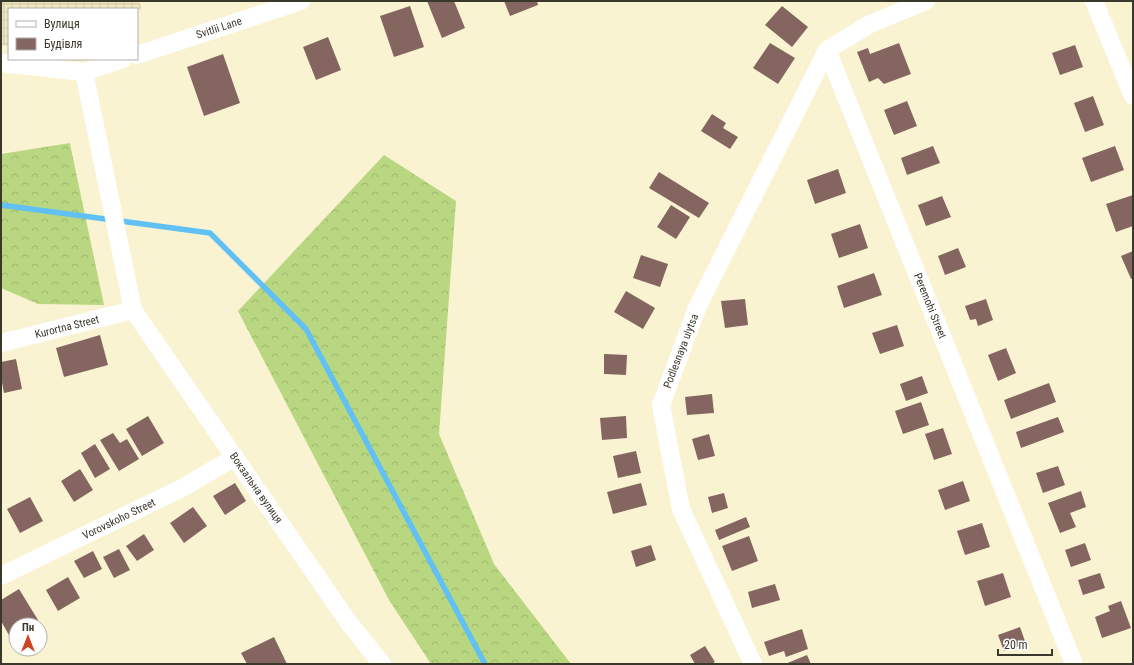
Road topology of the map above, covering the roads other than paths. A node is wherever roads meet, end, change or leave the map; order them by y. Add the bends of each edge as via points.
1 (302, 1) edge
2 (926, 1) edge
3 (1094, 1) edge
4 (827, 50) junction
5 (138, 54) edge
6 (120, 60) edge
7 (1, 63) edge
8 (84, 72) junction
9 (1133, 96) edge
10 (133, 310) junction
11 (1, 343) edge
12 (235, 457) junction
13 (1, 576) edge
14 (382, 664) edge
15 (753, 664) edge
16 (1074, 664) edge

1 - 5 street, Svitlii Lane
2 - 4 street via 870,24
3 - 9 street
4 - 15 street, Podlesnaya ulytsa via 698,308 661,405 681,509
4 - 16 street, Peremohi Street
6 - 8 street
7 - 8 street
8 - 10 street
10 - 11 street, Kurortna Street
10 - 12 street, Вокзальна вулиця
12 - 13 street, Vorovskoho Street via 184,487
12 - 14 street, Вокзальна вулиця via 349,623

